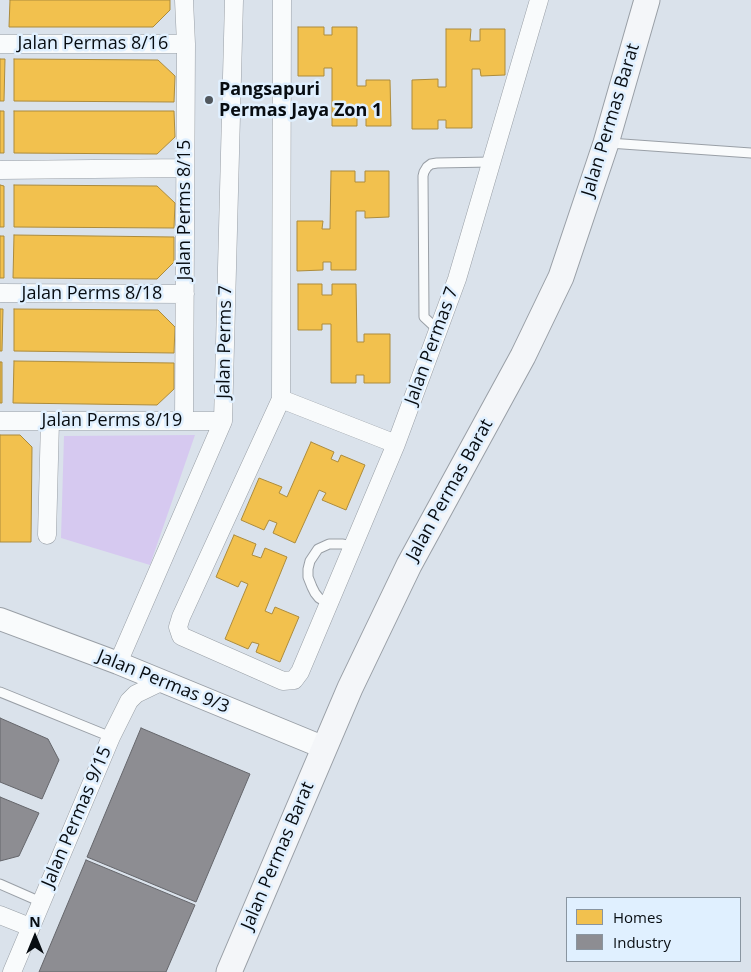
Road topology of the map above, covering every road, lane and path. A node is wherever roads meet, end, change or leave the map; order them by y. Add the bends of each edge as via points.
1 (184, 0) edge
2 (234, 0) edge
3 (282, 0) edge
4 (538, 0) edge
5 (647, 0) edge
6 (0, 44) edge
7 (186, 44) junction
8 (606, 142) junction
9 (751, 153) edge
10 (492, 162) junction
11 (185, 168) junction
12 (0, 170) edge
13 (0, 293) edge
14 (185, 294) junction
15 (438, 330) junction
16 (281, 399) junction
17 (0, 421) edge
18 (50, 421) junction
19 (184, 421) junction
20 (223, 421) junction
21 (396, 444) junction
22 (47, 535) dead end
23 (353, 546) junction
24 (328, 604) junction
25 (0, 619) edge
26 (118, 663) junction
27 (163, 681) junction
28 (0, 692) edge
29 (111, 737) junction
30 (325, 748) junction
31 (0, 884) edge
32 (41, 902) junction
33 (0, 915) edge
34 (30, 927) junction
35 (12, 972) edge
36 (229, 972) edge

1 - 7 street, Jalan Perms 8/15
2 - 20 street, Jalan Perms 7
3 - 16 street
4 - 10 street, Jalan Permas 7
5 - 8 main road, Jalan Permas Barat
6 - 7 street, Jalan Permas 8/16
7 - 11 street, Jalan Perms 8/15
8 - 9 lane
8 - 30 main road, Jalan Permas Barat via 561,277 524,356 409,565
10 - 15 street, Jalan Permas 7
10 - 15 lane via 437,163 424,172 424,318
11 - 12 street
11 - 14 street, Jalan Perms 8/15
13 - 14 street, Jalan Perms 8/18
14 - 19 street, Jalan Perms 8/15
15 - 21 street, Jalan Permas 7
16 - 21 street
16 - 24 street, Jalan Permas 7 via 181,617 180,636 283,681 294,680
17 - 18 street, Jalan Perms 8/19
18 - 19 street, Jalan Perms 8/19
18 - 22 street
19 - 20 street, Jalan Perms 8/19
20 - 26 street, Jalan Perms 7
21 - 23 street, Jalan Permas 7
23 - 24 street, Jalan Permas 7
23 - 24 lane via 330,544 318,549 310,561 308,576 314,593
25 - 26 street, Jalan Permas 9/3
26 - 27 street, Jalan Permas 9/3
27 - 29 street, Jalan Permas 9/15 via 129,701
27 - 30 street, Jalan Permas 9/3
28 - 29 lane
29 - 32 street, Jalan Permas 9/15
30 - 36 main road, Jalan Permas Barat
31 - 32 lane
32 - 34 street, Jalan Permas 9/15
33 - 34 street
34 - 35 street, Jalan Permas 9/15

